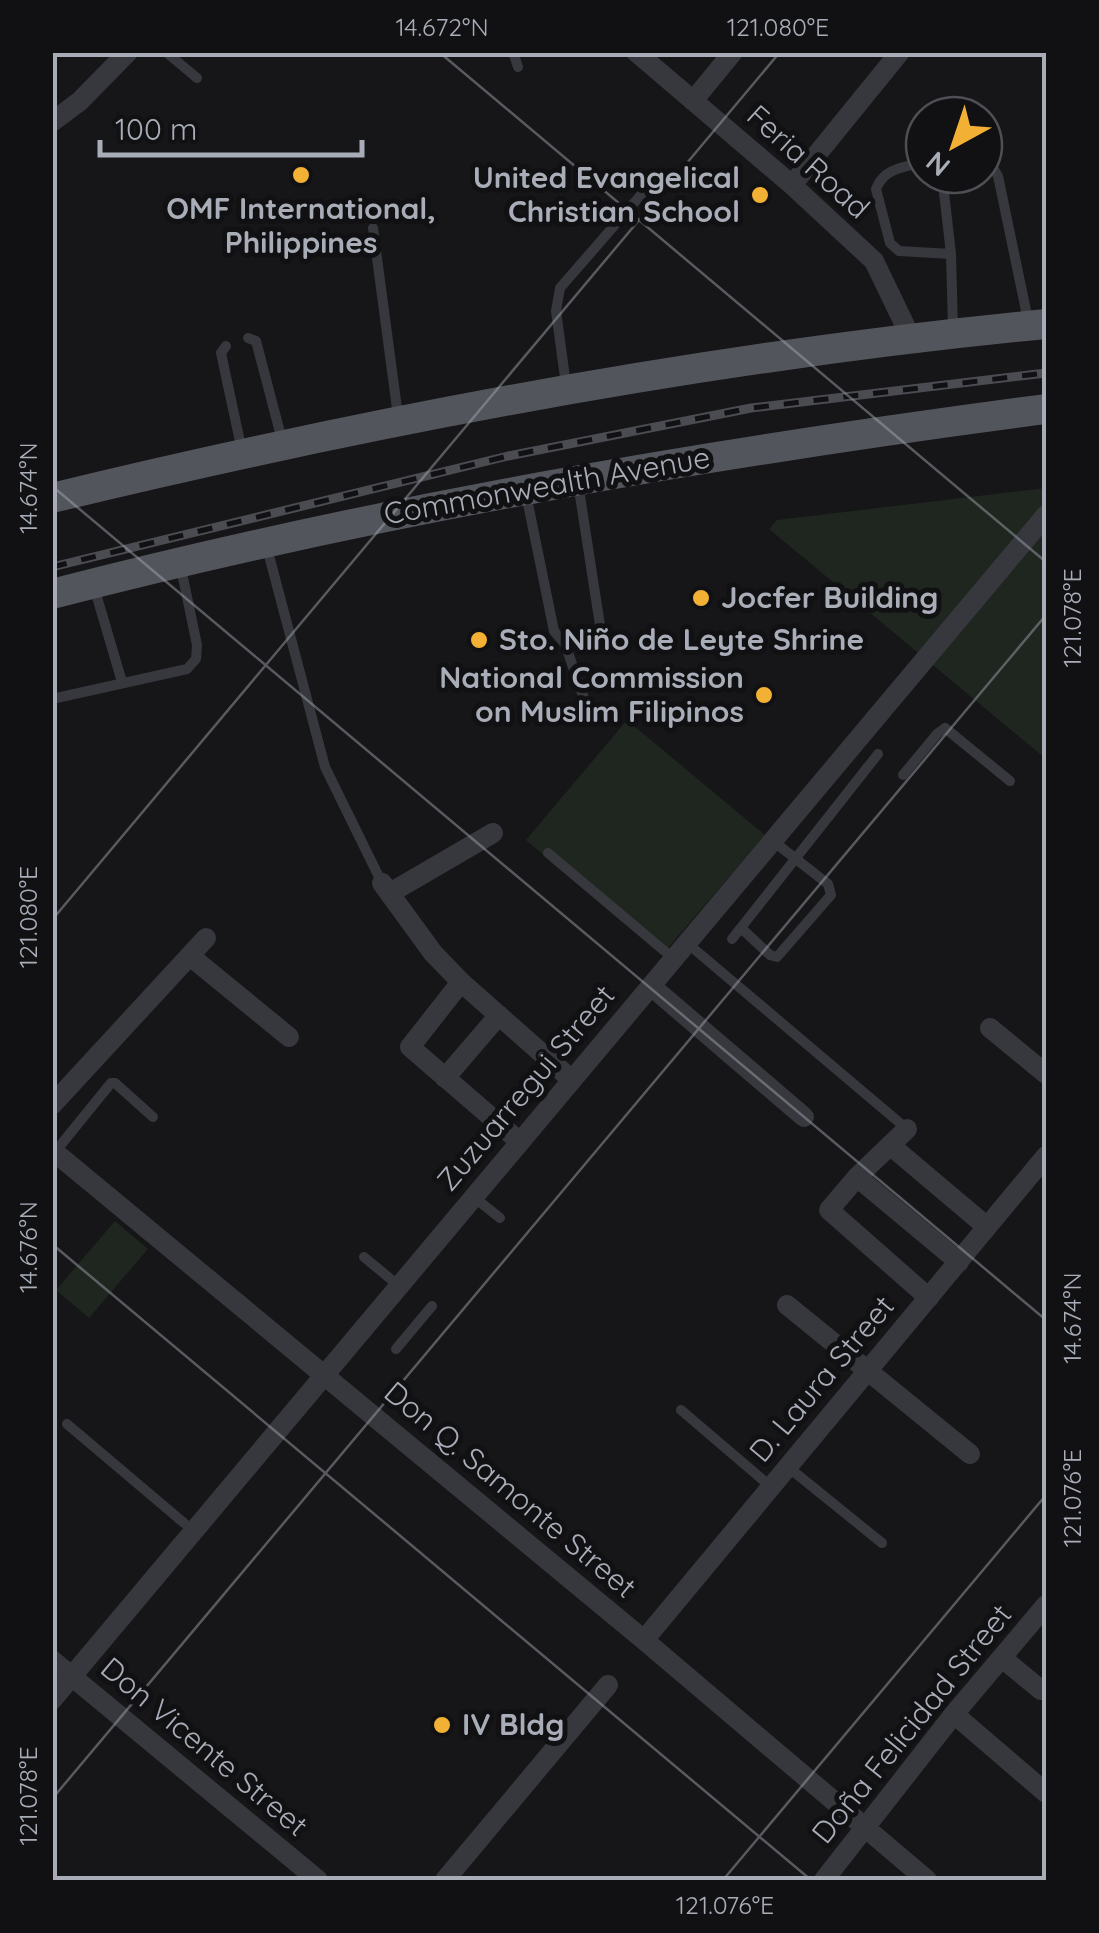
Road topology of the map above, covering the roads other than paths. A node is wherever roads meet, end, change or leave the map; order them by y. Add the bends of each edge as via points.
1 (128, 52) edge
2 (166, 52) edge
3 (513, 52) edge
4 (636, 52) edge
5 (733, 52) edge
6 (900, 52) edge
7 (518, 67) dead end
8 (197, 78) dead end
9 (693, 101) junction
10 (52, 122) edge
11 (904, 167) edge
12 (654, 180) dead end
13 (792, 184) junction
14 (944, 195) edge
15 (1003, 195) edge
16 (374, 228) dead end
17 (951, 254) junction
18 (1038, 325) edge
19 (953, 334) junction
20 (248, 338) dead end
21 (912, 340) junction
22 (226, 346) dead end
23 (566, 391) junction
24 (1046, 409) edge
25 (398, 422) junction
26 (284, 446) junction
27 (242, 454) junction
28 (578, 478) junction
29 (524, 488) junction
30 (52, 498) edge
31 (1046, 515) edge
32 (266, 542) junction
33 (180, 562) junction
34 (93, 583) junction
35 (52, 594) edge
36 (565, 644) junction
37 (122, 682) junction
38 (52, 699) edge
39 (586, 704) dead end
40 (878, 754) dead end
41 (904, 775) dead end
42 (1010, 781) dead end
43 (493, 833) dead end
44 (773, 841) junction
45 (548, 853) dead end
46 (795, 859) junction
47 (386, 888) junction
48 (740, 928) junction
49 (206, 938) dead end
50 (732, 939) dead end
51 (680, 951) junction
52 (190, 956) junction
53 (461, 982) junction
54 (651, 986) junction
55 (499, 1014) junction
56 (990, 1028) dead end
57 (289, 1036) dead end
58 (1046, 1074) edge
59 (445, 1078) junction
60 (572, 1080) junction
61 (52, 1105) edge
62 (153, 1117) dead end
63 (804, 1117) dead end
64 (907, 1129) joint
65 (520, 1142) junction
66 (890, 1145) junction
67 (54, 1150) edge
68 (1046, 1156) edge
69 (857, 1176) junction
70 (474, 1197) junction
71 (500, 1218) dead end
72 (987, 1227) junction
73 (364, 1257) dead end
74 (958, 1262) junction
75 (399, 1286) junction
76 (929, 1298) junction
77 (787, 1305) dead end
78 (432, 1306) dead end
79 (396, 1349) dead end
80 (867, 1371) junction
81 (324, 1376) junction
82 (681, 1410) dead end
83 (66, 1424) dead end
84 (970, 1454) dead end
85 (788, 1467) junction
86 (771, 1487) junction
87 (184, 1523) dead end
88 (882, 1543) dead end
89 (1046, 1605) edge
90 (644, 1640) junction
91 (1002, 1658) junction
92 (52, 1660) edge
93 (72, 1676) junction
94 (608, 1685) dead end
95 (1041, 1690) dead end
96 (52, 1700) edge
97 (954, 1714) junction
98 (1046, 1793) edge
99 (864, 1828) junction
100 (318, 1880) edge
101 (445, 1880) edge
102 (824, 1880) edge
103 (928, 1880) edge

1 - 10 street
2 - 8 lane
3 - 7 lane
4 - 9 street, Feria Road
5 - 9 street
6 - 13 street
9 - 13 street, Feria Road
11 - 17 lane via 892,170 876,189 890,243 899,251
12 - 23 lane via 560,288 556,312
13 - 21 street, Feria Road via 874,262
14 - 17 lane
15 - 18 lane
16 - 25 lane
17 - 19 lane
18 - 19 main road
19 - 21 main road
20 - 26 lane via 256,341
21 - 23 main road
22 - 27 lane via 221,352
23 - 25 main road
24 - 28 main road, Commonwealth Avenue
25 - 26 main road
26 - 27 main road
27 - 30 main road
28 - 29 main road, Commonwealth Avenue
28 - 36 lane via 600,625 590,641
29 - 32 main road, Commonwealth Avenue
29 - 36 lane via 554,630
31 - 44 street, Zuzuarregui Street
32 - 33 main road, Commonwealth Avenue
32 - 47 lane via 325,767
33 - 34 main road, Commonwealth Avenue
33 - 37 lane via 196,659 187,669
34 - 35 main road, Commonwealth Avenue
34 - 37 lane
36 - 39 lane
37 - 38 lane
40 - 46 lane
41 - 42 lane via 945,728
43 - 47 street
44 - 46 lane
44 - 51 street, Zuzuarregui Street
45 - 51 lane
46 - 48 lane
46 - 48 lane via 828,884 831,896 777,956
47 - 53 street
48 - 50 lane
49 - 52 street
51 - 54 street, Zuzuarregui Street
51 - 64 lane
52 - 57 street
52 - 61 street
53 - 55 street
53 - 59 street via 410,1047
54 - 60 street, Zuzuarregui Street
54 - 63 street
55 - 59 street
55 - 60 street
56 - 58 street
59 - 65 street
60 - 65 street, Zuzuarregui Street
62 - 67 lane via 111,1083
64 - 66 street
65 - 70 street, Zuzuarregui Street
66 - 69 street
66 - 72 street
67 - 81 street, Don Q. Samonte Street
68 - 72 street, D. Laura Street
69 - 74 street
69 - 76 street via 828,1210
70 - 71 lane
70 - 75 street, Zuzuarregui Street
72 - 74 street, D. Laura Street
73 - 75 lane
74 - 76 street, D. Laura Street
75 - 81 street, Zuzuarregui Street
76 - 80 street, D. Laura Street
77 - 80 street
78 - 79 lane
80 - 84 street
80 - 85 street, D. Laura Street
81 - 90 street, Don Q. Samonte Street
81 - 93 street, Zuzuarregui Street
82 - 86 lane
83 - 87 lane
85 - 86 street, D. Laura Street
85 - 88 lane
86 - 90 street, D. Laura Street
89 - 91 street, Doña Felicidad Street
90 - 99 street, Don Q. Samonte Street
91 - 95 street
91 - 97 street, Doña Felicidad Street
92 - 93 street, Don Vicente Street
93 - 96 street, Zuzuarregui Street
93 - 100 street, Don Vicente Street
94 - 101 street
97 - 98 street
97 - 99 street, Doña Felicidad Street
99 - 102 street, Doña Felicidad Street
99 - 103 street, Don Q. Samonte Street

